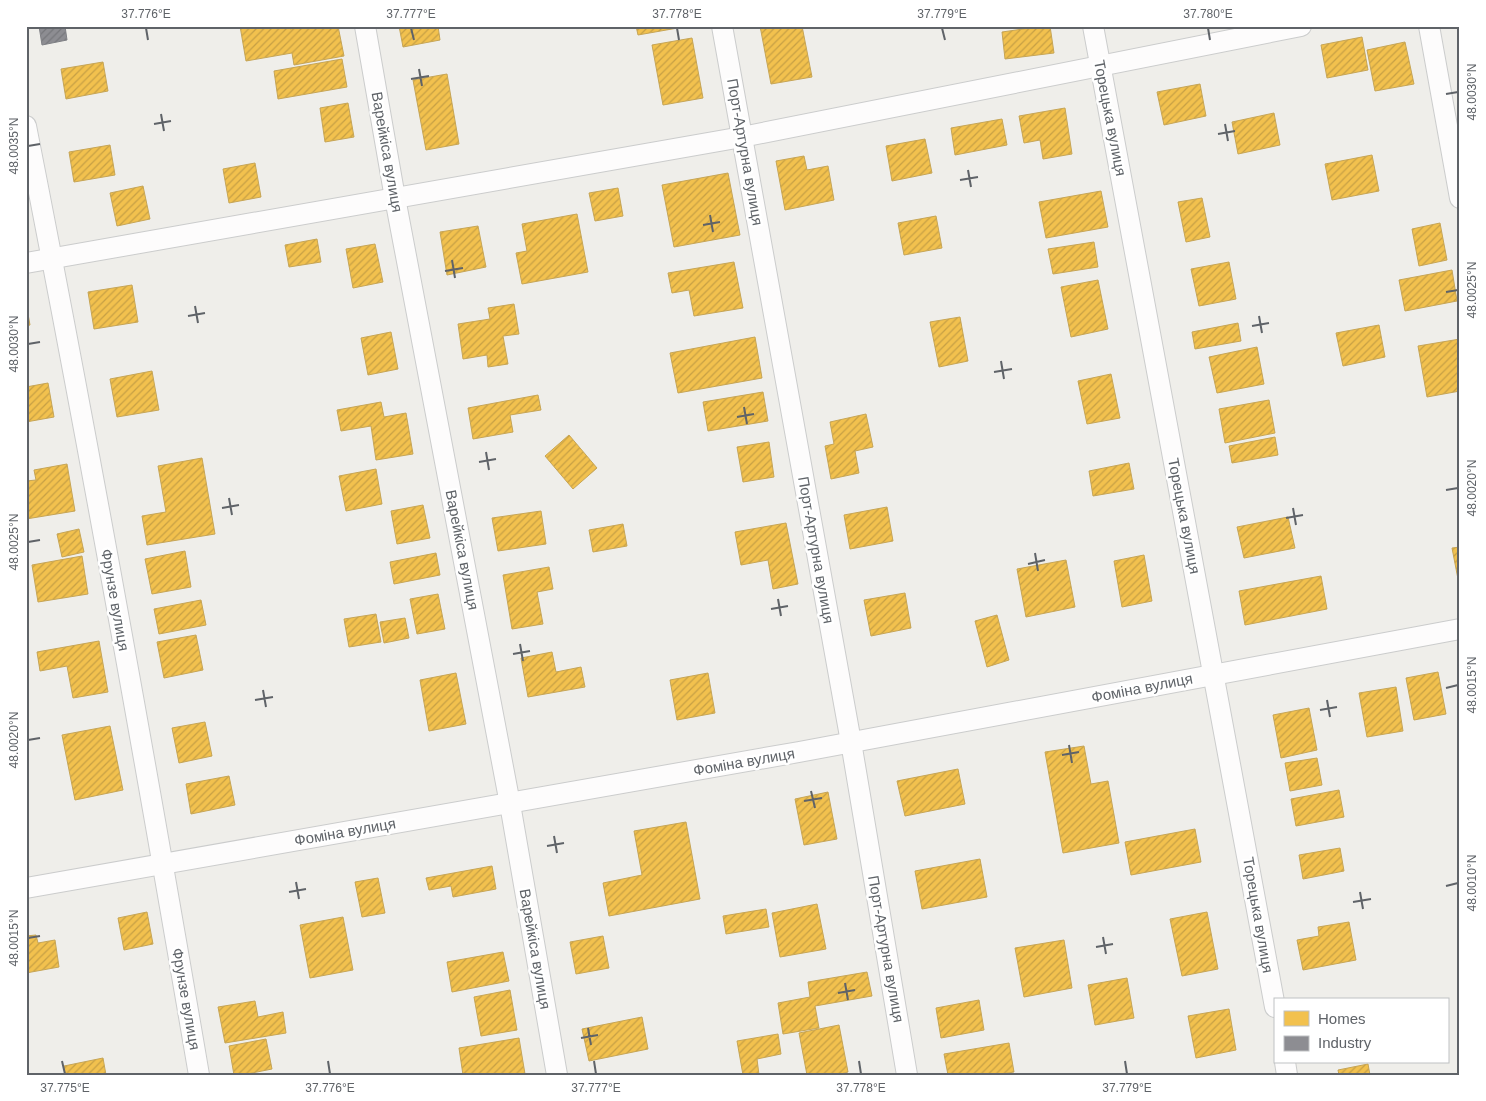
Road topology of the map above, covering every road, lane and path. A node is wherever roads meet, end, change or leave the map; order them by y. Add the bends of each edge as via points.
1 (365, 26) edge
2 (722, 26) edge
3 (1093, 26) edge
4 (1301, 26) edge
5 (1429, 26) edge
6 (1100, 66) junction
7 (26, 126) edge
8 (742, 137) junction
9 (395, 198) junction
10 (1460, 198) edge
11 (52, 258) junction
12 (26, 263) edge
13 (1460, 629) edge
14 (1214, 675) junction
15 (851, 742) junction
16 (510, 804) junction
17 (163, 864) junction
18 (26, 888) edge
19 (1274, 1001) edge
20 (199, 1075) edge
21 (557, 1075) edge
22 (907, 1075) edge

1 - 9 street, Варейкіса вулиця
2 - 8 street, Порт-Артурна вулиця
3 - 6 street, Торецька вулиця
4 - 6 street
5 - 10 street
6 - 8 street
6 - 14 street, Торецька вулиця
7 - 11 street, Фрунзе вулиця
8 - 9 street
8 - 15 street, Порт-Артурна вулиця
9 - 11 street
9 - 16 street, Варейкіса вулиця
11 - 12 street
11 - 17 street, Фрунзе вулиця
13 - 14 street, Фоміна вулиця
14 - 15 street, Фоміна вулиця
14 - 19 street, Торецька вулиця
15 - 16 street, Фоміна вулиця
15 - 22 street, Порт-Артурна вулиця
16 - 17 street, Фоміна вулиця
16 - 21 street, Варейкіса вулиця
17 - 18 street, Фоміна вулиця
17 - 20 street, Фрунзе вулиця

